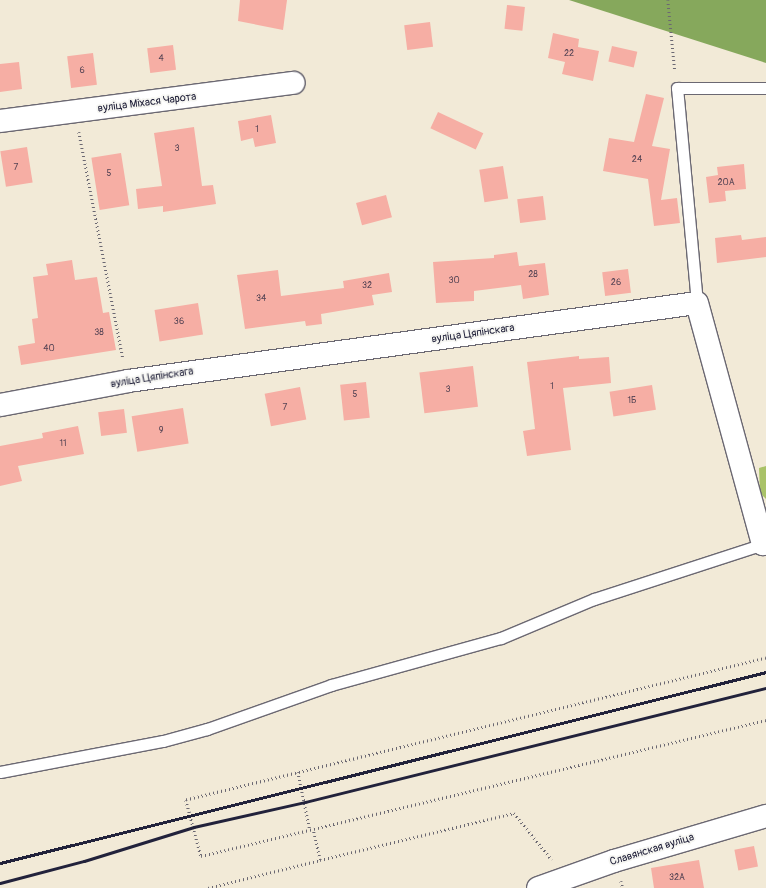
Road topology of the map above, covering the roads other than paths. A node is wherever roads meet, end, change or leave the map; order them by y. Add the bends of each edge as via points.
1 (294, 83) dead end
2 (766, 88) edge
3 (0, 121) edge
4 (697, 303) junction
5 (0, 405) edge
6 (765, 544) edge
7 (0, 772) edge
8 (766, 816) edge
9 (538, 888) edge

1 - 3 street, вуліца Міхася Чарота
2 - 4 lane via 676,88
4 - 5 street, вуліца Цяпінскага via 128,381
4 - 6 street
6 - 7 lane via 594,599 501,638 331,685 207,728 163,741
8 - 9 street, Славянская вуліца

